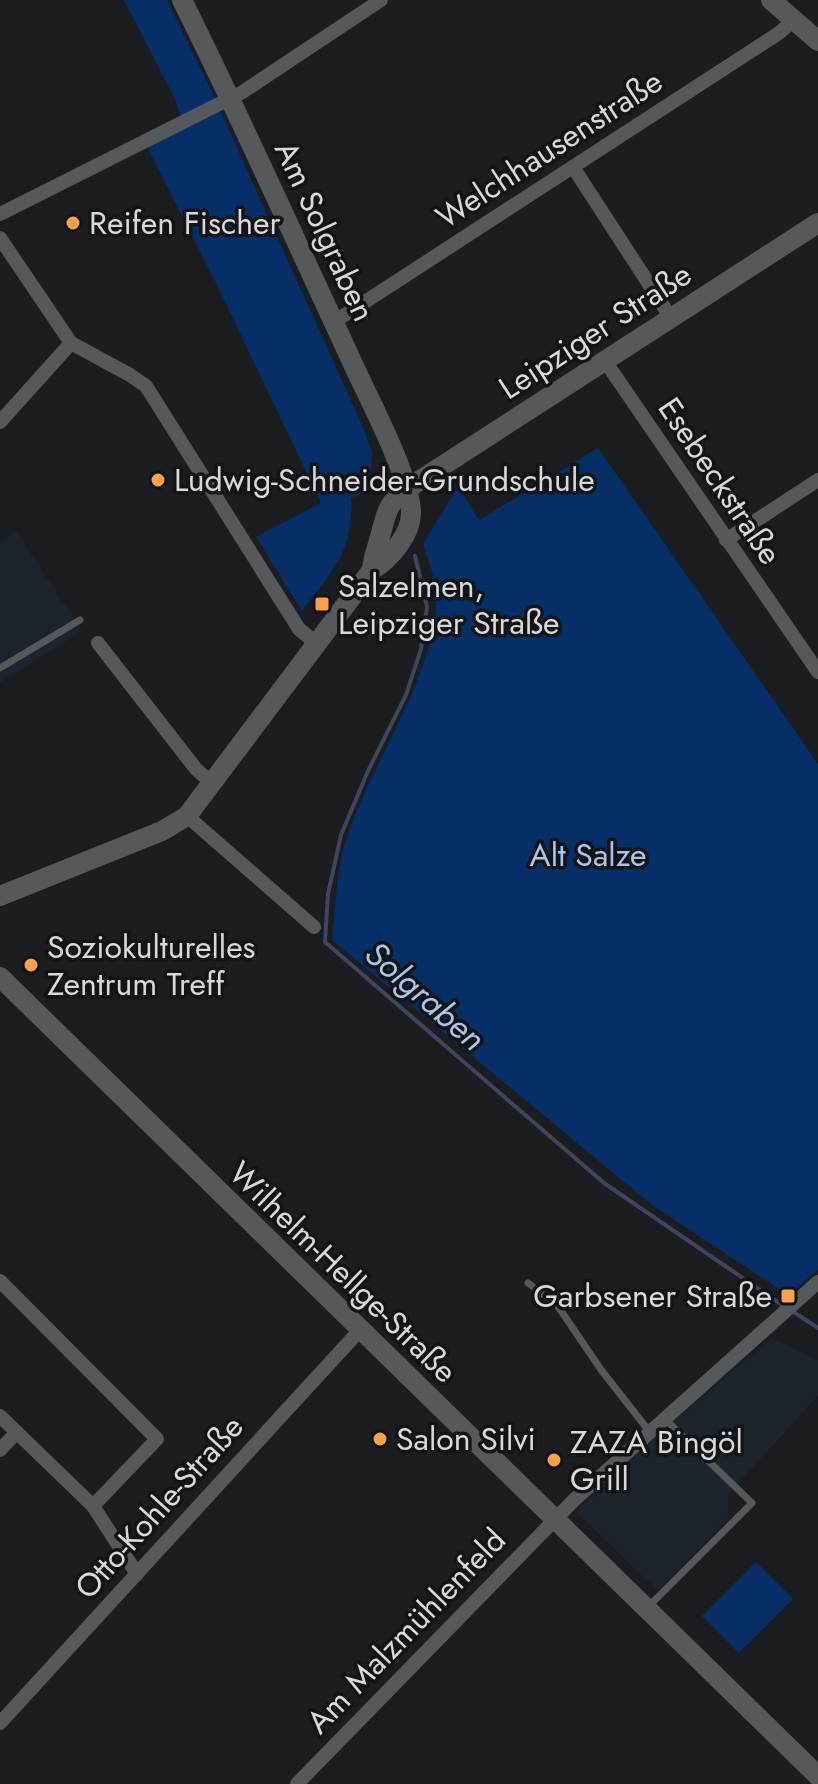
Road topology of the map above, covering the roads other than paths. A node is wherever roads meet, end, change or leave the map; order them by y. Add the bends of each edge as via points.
1 (182, 0) edge
2 (381, 0) edge
3 (771, 0) edge
4 (794, 20) junction
5 (818, 41) edge
6 (231, 98) junction
7 (573, 167) junction
8 (0, 214) edge
9 (815, 230) edge
10 (0, 238) edge
11 (671, 318) junction
12 (334, 322) junction
13 (71, 343) junction
14 (605, 361) junction
15 (0, 422) edge
16 (818, 480) edge
17 (405, 490) junction
18 (726, 540) junction
19 (80, 620) dead end
20 (98, 643) dead end
21 (317, 644) junction
22 (0, 668) edge
23 (818, 672) edge
24 (213, 784) junction
25 (187, 816) junction
26 (0, 896) edge
27 (314, 927) dead end
28 (0, 977) edge
29 (0, 1281) edge
30 (818, 1282) edge
31 (528, 1283) dead end
32 (360, 1330) junction
33 (0, 1416) edge
34 (664, 1418) junction
35 (649, 1431) junction
36 (17, 1432) junction
37 (0, 1450) edge
38 (93, 1506) junction
39 (555, 1518) junction
40 (137, 1574) junction
41 (647, 1608) junction
42 (0, 1723) edge
43 (818, 1776) edge
44 (297, 1784) edge

1 - 6 main road, Am Solgraben
2 - 6 street
3 - 4 main road
4 - 5 main road
4 - 7 street, Welchhausenstraße
6 - 8 street
6 - 12 main road, Am Solgraben
7 - 11 street
7 - 12 street, Welchhausenstraße
9 - 11 main road, Leipziger Straße
10 - 13 street
11 - 14 main road, Leipziger Straße
12 - 17 main road, Am Solgraben
13 - 15 street
13 - 21 street via 146,386 295,624
14 - 17 main road, Leipziger Straße
14 - 18 street, Esebeckstraße
16 - 18 street
17 - 21 main road, Leipziger Straße via 385,512 372,570
18 - 23 street, Esebeckstraße
19 - 22 lane
20 - 24 street
21 - 24 main road, Leipziger Straße
24 - 25 main road, Leipziger Straße
25 - 26 main road, Leipziger Straße
25 - 27 street
28 - 32 main road, Wilhelm-Hellge-Straße
29 - 38 street via 157,1439
30 - 34 street
31 - 35 lane via 557,1305
32 - 39 main road, Wilhelm-Hellge-Straße
32 - 40 street, Otto-Kohle-Straße
33 - 36 street
34 - 35 street
34 - 41 lane via 752,1503
35 - 39 street
36 - 37 street
36 - 38 street
38 - 40 street
39 - 41 main road, Wilhelm-Hellge-Straße
39 - 44 street, Am Malzmühlenfeld
40 - 42 street, Otto-Kohle-Straße
41 - 43 main road, Wilhelm-Hellge-Straße

